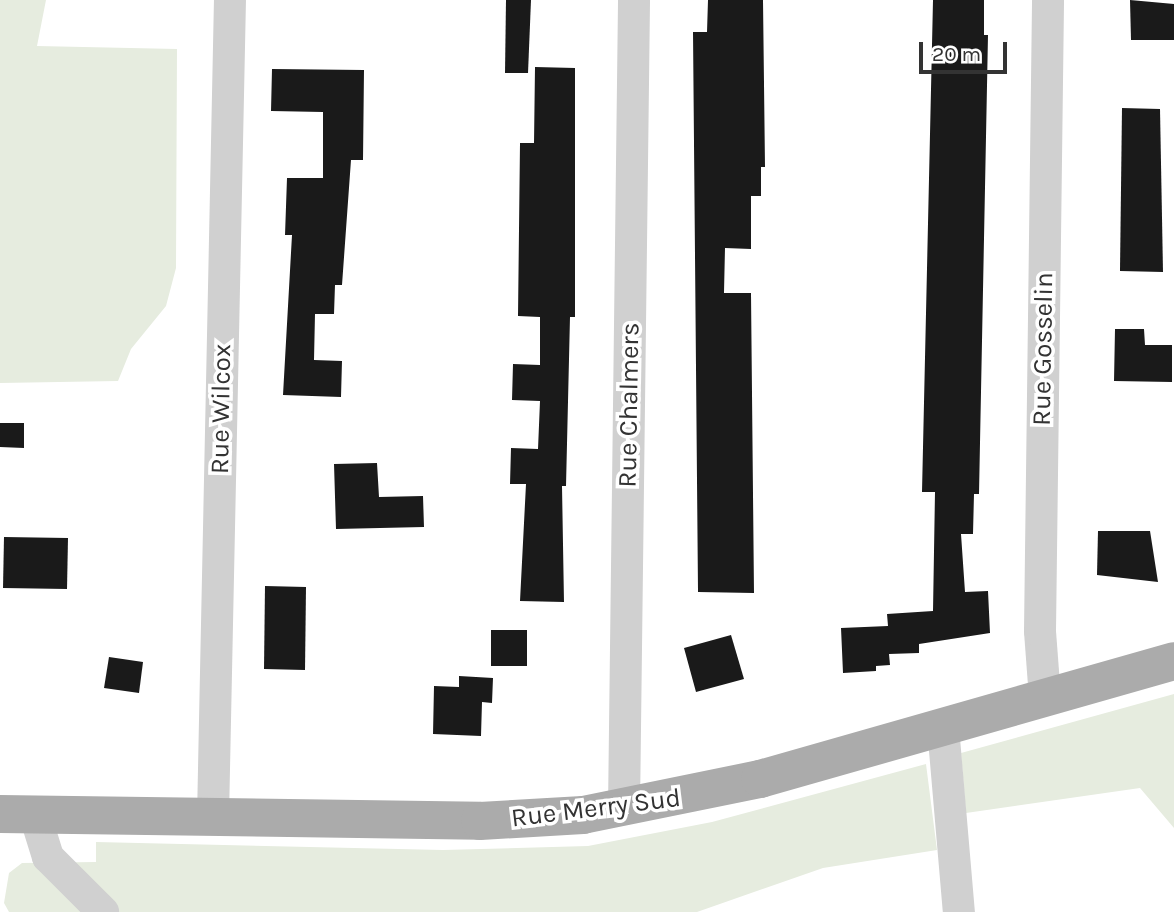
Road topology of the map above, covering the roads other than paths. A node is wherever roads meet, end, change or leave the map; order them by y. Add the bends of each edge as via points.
1 (230, 0) edge
2 (634, 0) edge
3 (1048, 0) edge
4 (1174, 662) edge
5 (1045, 698) junction
6 (943, 727) junction
7 (624, 810) junction
8 (18, 815) edge
9 (213, 817) junction
10 (103, 912) edge
11 (959, 912) edge

1 - 9 street, Rue Wilcox
2 - 7 street, Rue Chalmers
3 - 5 street, Rue Gosselin via 1040,631
4 - 5 main road, Rue Merry Sud
5 - 6 main road, Rue Merry Sud
6 - 7 main road, Rue Merry Sud
6 - 11 street
7 - 9 main road, Rue Merry Sud via 480,821
8 - 9 main road, Rue Merry Sud
8 - 10 street via 48,857

